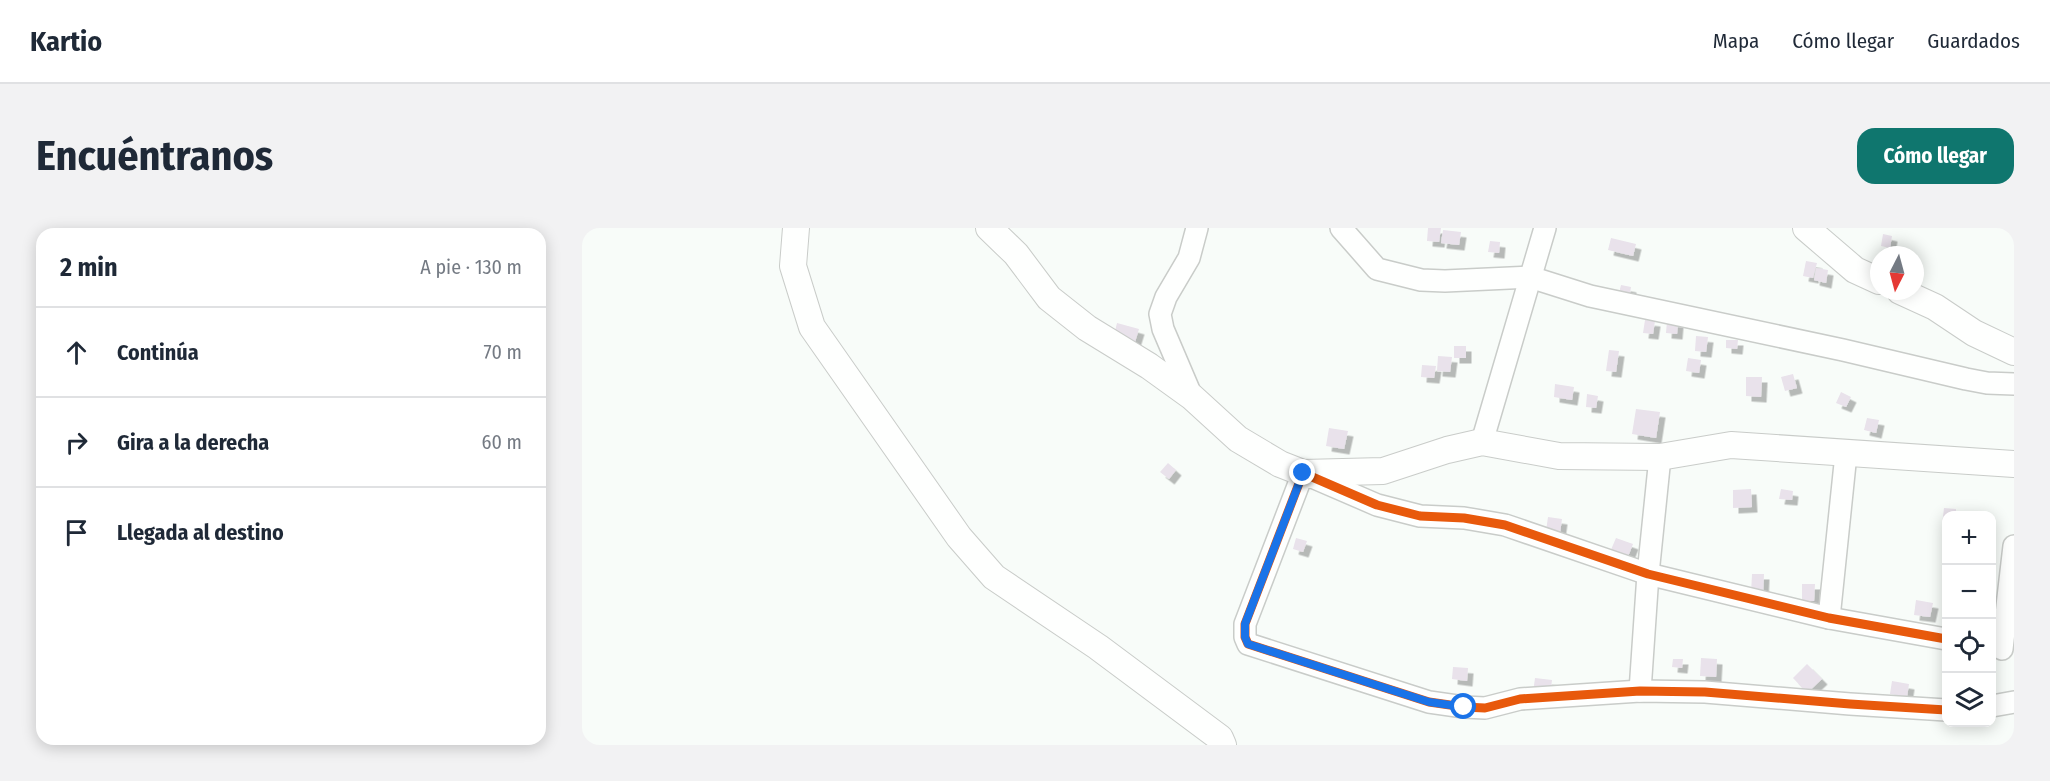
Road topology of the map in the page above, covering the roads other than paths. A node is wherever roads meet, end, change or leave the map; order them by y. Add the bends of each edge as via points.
1 (796, 228) edge
2 (989, 228) edge
3 (1197, 228) edge
4 (1341, 228) edge
5 (1545, 228) edge
6 (1806, 228) edge
7 (1870, 277) edge
8 (1530, 278) junction
9 (1920, 300) edge
10 (2014, 352) edge
11 (2014, 384) edge
12 (1192, 397) junction
13 (1482, 442) junction
14 (1846, 454) junction
15 (1660, 457) junction
16 (2014, 464) edge
17 (1303, 473) junction
18 (2014, 546) edge
19 (1648, 574) junction
20 (1829, 618) junction
21 (1942, 638) edge
22 (2003, 649) edge
23 (1640, 691) junction
24 (2014, 702) edge
25 (1996, 705) edge
26 (1942, 710) edge
27 (1223, 745) edge

1 - 27 street via 792,266 812,327 959,537 994,577 1098,647 1220,738
2 - 12 street via 1016,254 1049,298 1087,328
3 - 12 street via 1189,258 1160,314
4 - 8 street via 1377,269 1421,280
5 - 8 street
6 - 7 street via 1855,270
8 - 11 street via 1590,296 1966,379
8 - 13 street
9 - 10 street
12 - 17 street via 1239,439
13 - 15 street via 1559,456
13 - 17 street via 1383,471
14 - 15 street via 1731,445
14 - 16 street
14 - 20 street
15 - 19 street
17 - 19 street via 1377,505 1420,516 1505,525
17 - 23 street via 1245,624 1248,644 1429,702 1464,707
18 - 22 street
19 - 20 street
19 - 23 street
20 - 21 street
23 - 26 street via 1705,692
24 - 25 street

